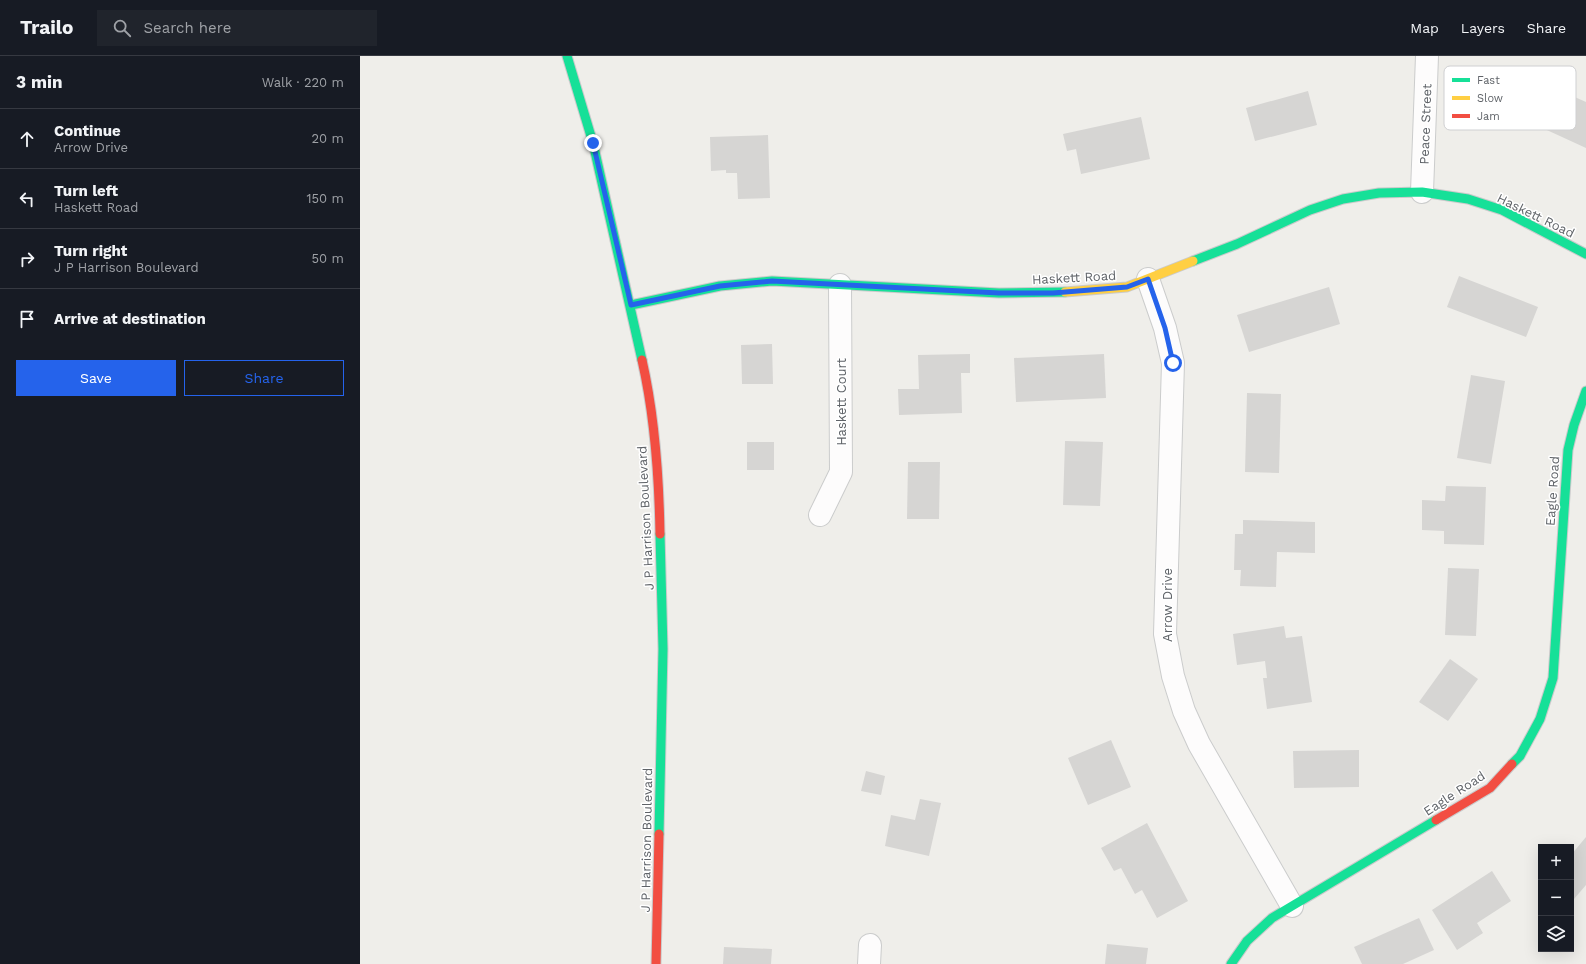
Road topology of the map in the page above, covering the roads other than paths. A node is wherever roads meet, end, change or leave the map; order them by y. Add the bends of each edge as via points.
1 (567, 56) edge
2 (1427, 56) edge
3 (1422, 192) junction
4 (1586, 254) edge
5 (1148, 279) junction
6 (840, 285) junction
7 (631, 305) junction
8 (1586, 391) edge
9 (820, 515) dead end
10 (1292, 906) junction
11 (656, 964) edge
12 (1231, 964) edge

1 - 7 street, J P Harrison Boulevard via 593,143
2 - 3 street, Peace Street
3 - 4 street, Haskett Road via 1468,199 1502,210
3 - 5 street, Haskett Road via 1379,193 1343,199 1310,210 1237,244
5 - 6 street, Haskett Road via 1127,287 1053,293
5 - 10 street, Arrow Drive via 1165,328 1173,363 1165,634 1169,659 1184,711 1199,744
6 - 7 street, Haskett Road via 772,281 720,286
6 - 9 street, Haskett Court via 841,472
7 - 11 street, J P Harrison Boulevard via 649,392 659,495 663,649
8 - 10 street, Eagle Road via 1568,450 1553,678 1531,738 1520,756 1490,788
10 - 12 street, Eagle Road via 1259,929

